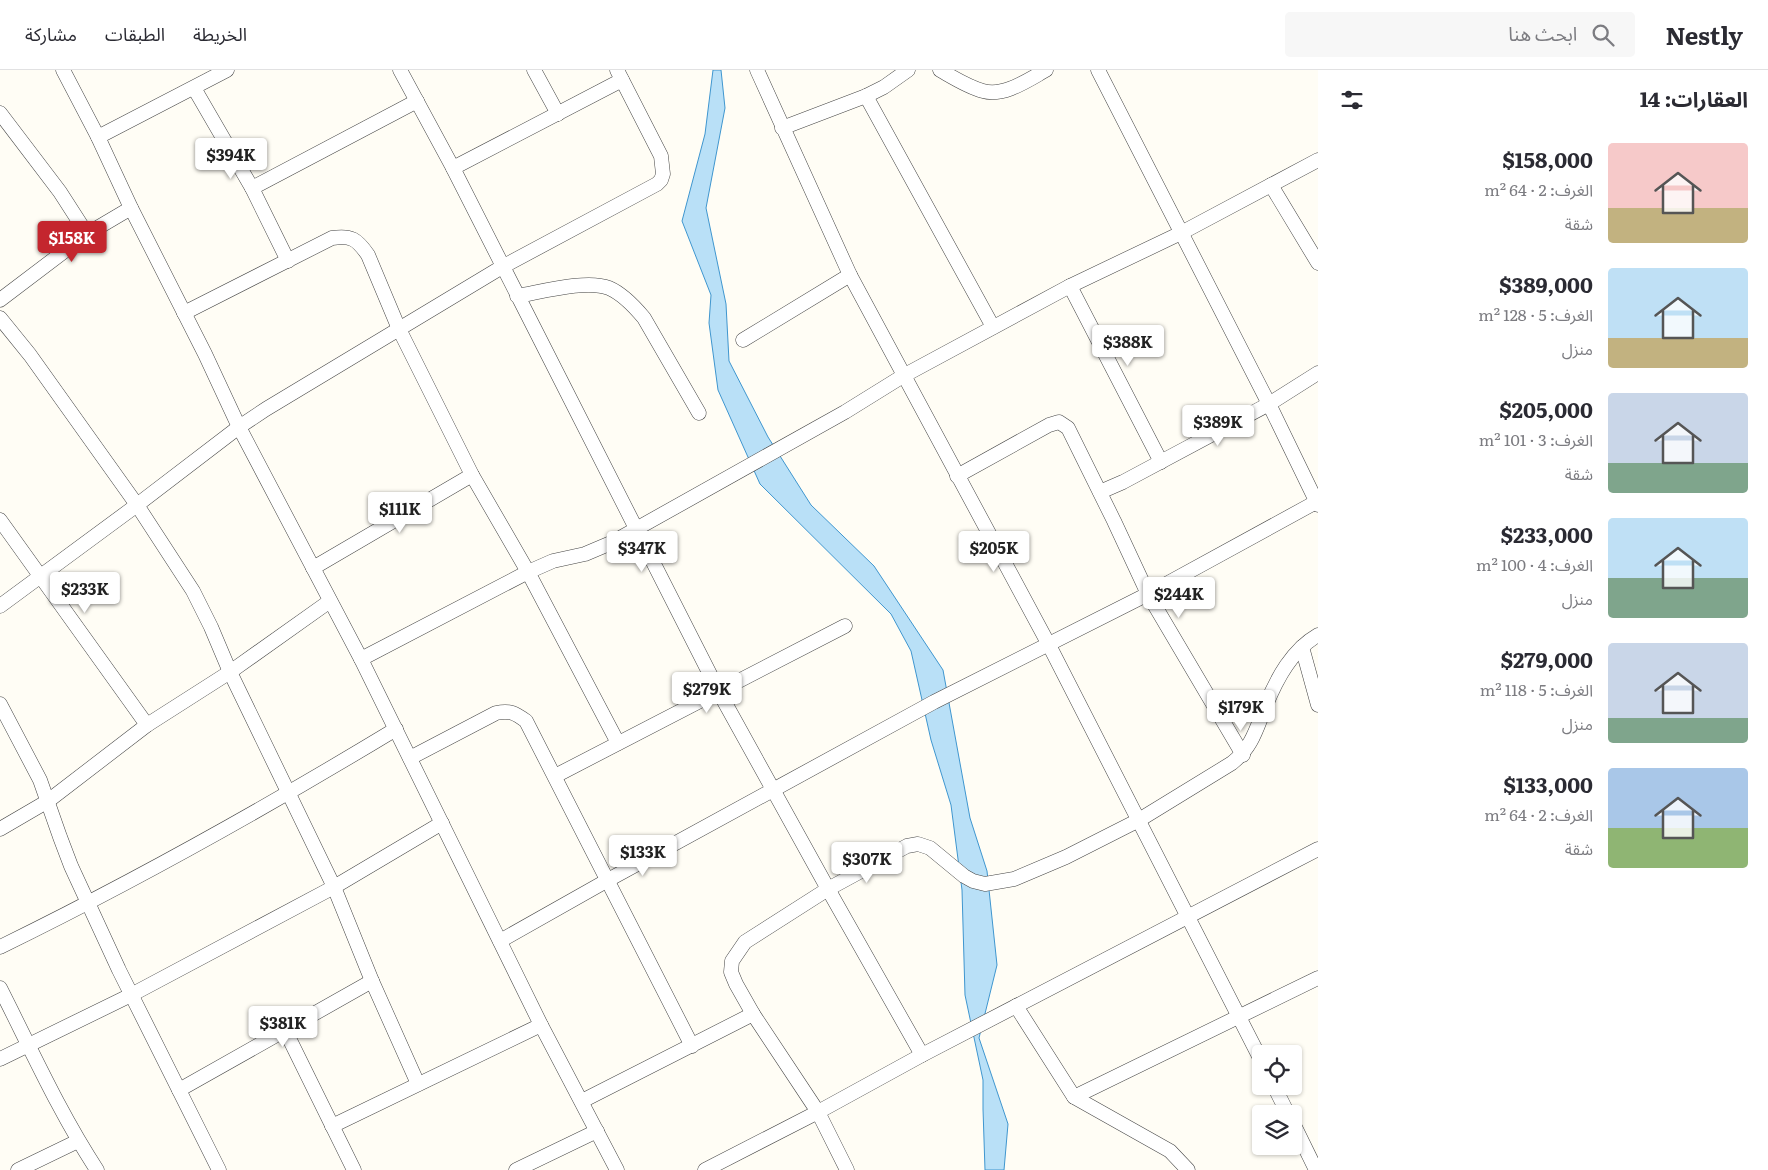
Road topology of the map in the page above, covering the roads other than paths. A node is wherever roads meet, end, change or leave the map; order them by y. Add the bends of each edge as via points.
1 (63, 70) edge
2 (228, 70) edge
3 (400, 70) edge
4 (534, 70) edge
5 (757, 70) edge
6 (908, 70) edge
7 (940, 70) edge
8 (1046, 70) edge
9 (1098, 70) edge
10 (620, 75) edge
11 (194, 88) junction
12 (866, 96) junction
13 (417, 101) junction
14 (0, 113) edge
15 (558, 114) junction
16 (782, 128) junction
17 (98, 137) junction
18 (1318, 160) edge
19 (453, 168) junction
20 (1271, 184) junction
21 (252, 188) junction
22 (131, 208) junction
23 (1181, 232) junction
24 (86, 234) junction
25 (288, 261) junction
26 (1318, 262) edge
27 (502, 267) junction
28 (850, 276) junction
29 (1070, 286) junction
30 (517, 296) junction
31 (0, 300) edge
32 (184, 313) junction
33 (0, 318) edge
34 (993, 327) junction
35 (399, 329) junction
36 (743, 340) dead end
37 (1318, 373) edge
38 (903, 376) junction
39 (1269, 404) junction
40 (699, 413) dead end
41 (239, 427) junction
42 (1161, 462) junction
43 (472, 475) junction
44 (957, 476) junction
45 (1100, 492) junction
46 (1318, 503) edge
47 (137, 505) junction
48 (0, 520) edge
49 (636, 530) junction
50 (313, 568) junction
51 (528, 572) junction
52 (40, 576) junction
53 (1148, 594) junction
54 (330, 601) junction
55 (0, 606) edge
56 (845, 626) dead end
57 (1318, 635) edge
58 (1049, 645) junction
59 (1302, 646) junction
60 (361, 659) junction
61 (230, 672) junction
62 (719, 692) junction
63 (0, 704) edge
64 (1318, 705) edge
65 (147, 725) junction
66 (396, 729) junction
67 (618, 743) junction
68 (1243, 755) junction
69 (410, 758) junction
70 (555, 776) junction
71 (772, 789) junction
72 (289, 794) junction
73 (48, 800) junction
74 (1139, 820) junction
75 (442, 823) junction
76 (0, 830) edge
77 (1318, 849) edge
78 (608, 880) junction
79 (334, 887) junction
80 (828, 889) junction
81 (88, 904) junction
82 (1188, 916) junction
83 (500, 941) junction
84 (0, 946) edge
85 (1318, 978) edge
86 (372, 981) junction
87 (0, 988) edge
88 (131, 995) junction
89 (1016, 1006) junction
90 (753, 1014) junction
91 (1240, 1017) junction
92 (541, 1025) junction
93 (285, 1030) junction
94 (28, 1044) junction
95 (1254, 1045) edge
96 (692, 1046) junction
97 (922, 1055) junction
98 (0, 1059) edge
99 (418, 1084) junction
100 (179, 1090) junction
101 (1074, 1097) junction
102 (582, 1101) junction
103 (818, 1112) junction
104 (332, 1126) junction
105 (597, 1131) junction
106 (78, 1141) junction
107 (1302, 1141) edge
108 (18, 1170) edge
109 (97, 1170) edge
110 (219, 1170) edge
111 (354, 1170) edge
112 (516, 1170) edge
113 (617, 1170) edge
114 (705, 1170) edge
115 (847, 1170) edge
116 (1188, 1170) edge
117 (1316, 1170) edge

1 - 17 street
2 - 11 street
3 - 13 street
4 - 15 street
5 - 16 street
6 - 12 street
7 - 8 street via 985,92 1020,84
9 - 23 street
10 - 15 street
10 - 27 street via 661,156 664,167 661,180
11 - 17 street
11 - 21 street
12 - 16 street
12 - 34 street
13 - 19 street
13 - 21 street
14 - 24 street via 60,192
15 - 19 street
16 - 28 street
17 - 22 street
18 - 20 street
19 - 27 street
20 - 23 street
20 - 26 street
21 - 25 street
22 - 24 street
22 - 32 street
23 - 29 street
23 - 39 street
24 - 31 street
25 - 32 street
25 - 35 street via 332,238 354,239 368,255
27 - 30 street
27 - 35 street
28 - 36 street
28 - 38 street
29 - 34 street
29 - 42 street
30 - 40 street via 591,284 616,292 644,318
30 - 49 street
32 - 41 street
33 - 47 street
34 - 38 street
35 - 41 street
35 - 43 street
37 - 39 street
38 - 44 street
38 - 49 street
39 - 42 street
39 - 46 street
41 - 47 street
41 - 50 street
42 - 45 street
43 - 50 street
43 - 51 street
44 - 45 street via 1059,422 1068,428
44 - 58 street
45 - 53 street
46 - 53 street
47 - 52 street
47 - 61 street via 192,591
48 - 52 street
49 - 51 street via 584,554 553,561
49 - 62 street
50 - 54 street
51 - 60 street
51 - 67 street
52 - 55 street
52 - 65 street
53 - 58 street
53 - 68 street
54 - 60 street
54 - 61 street
56 - 62 street
57 - 59 street
58 - 71 street
58 - 74 street
59 - 64 street
59 - 68 street via 1280,675 1254,738
60 - 66 street
61 - 65 street
61 - 72 street
62 - 67 street
62 - 71 street
63 - 73 street via 32,762
65 - 73 street
66 - 69 street
66 - 72 street
67 - 70 street
68 - 74 street
69 - 70 street via 496,713 508,710 526,721
69 - 75 street
70 - 78 street
71 - 78 street
71 - 80 street
72 - 79 street
72 - 81 street
73 - 76 street
73 - 81 street
74 - 80 street via 1014,879 985,884 973,882 930,848 913,844
74 - 82 street
75 - 79 street
75 - 83 street
77 - 82 street
78 - 83 street
78 - 96 street
79 - 86 street
79 - 88 street
80 - 90 street via 745,942 732,961 731,972
80 - 97 street
81 - 84 street
81 - 88 street
82 - 89 street
82 - 91 street
83 - 92 street
85 - 91 street
86 - 93 street
86 - 99 street
87 - 94 street
88 - 94 street
88 - 100 street
89 - 97 street
89 - 101 street
90 - 96 street
90 - 103 street
91 - 95 street
91 - 101 street
92 - 99 street
92 - 102 street
93 - 100 street
93 - 104 street
94 - 98 street
94 - 106 street
96 - 102 street
97 - 103 street
99 - 104 street
100 - 110 street
101 - 116 street via 1170,1151
102 - 105 street
103 - 114 street
103 - 115 street
104 - 111 street
105 - 112 street
105 - 113 street
106 - 108 street
106 - 109 street
107 - 117 street

